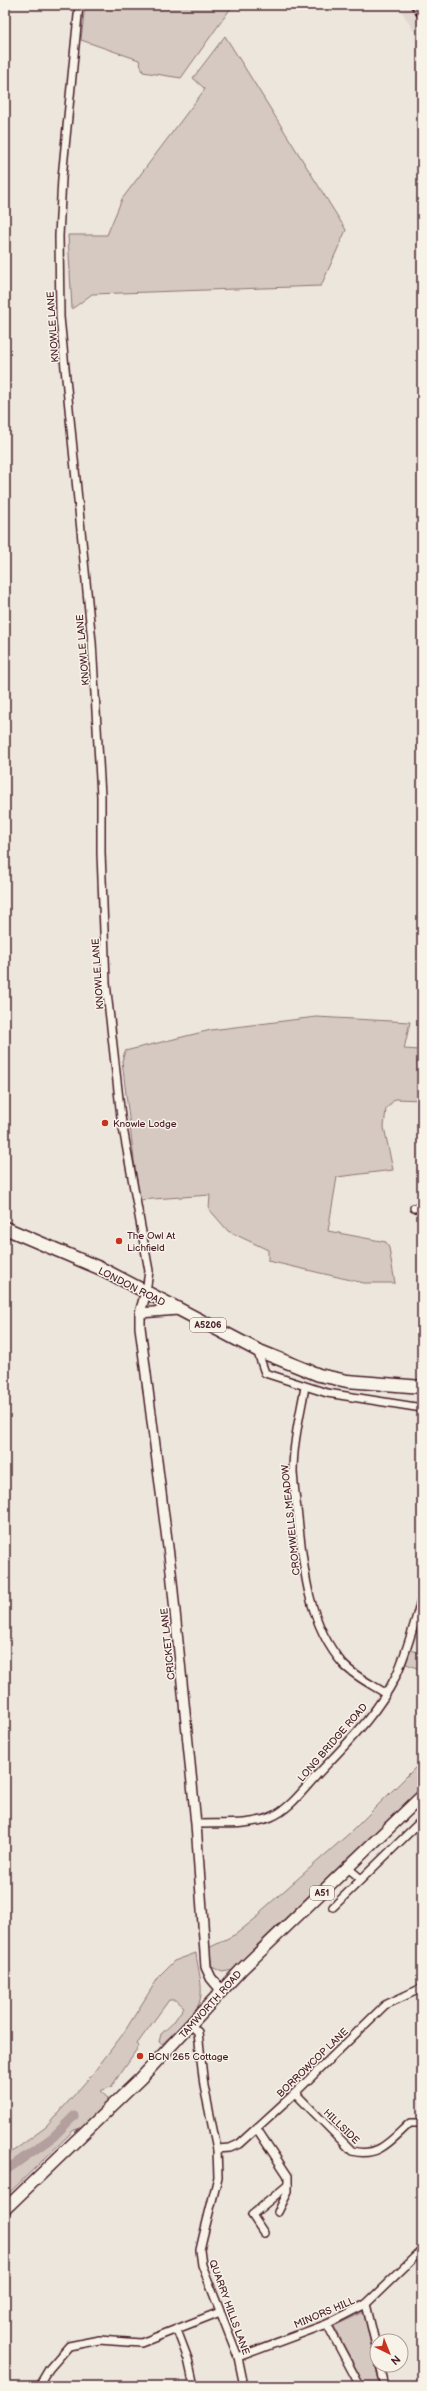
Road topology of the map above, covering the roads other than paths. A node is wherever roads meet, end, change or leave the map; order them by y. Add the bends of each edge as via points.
1 (79, 5) edge
2 (422, 1207) edge
3 (414, 1208) dead end
4 (5, 1228) edge
5 (146, 1292) junction
6 (178, 1310) junction
7 (140, 1313) junction
8 (257, 1350) junction
9 (305, 1387) junction
10 (422, 1387) edge
11 (422, 1408) edge
12 (422, 1598) edge
13 (385, 1693) junction
14 (422, 1796) edge
15 (422, 1820) edge
16 (196, 1824) junction
17 (348, 1868) junction
18 (361, 1880) junction
19 (332, 1907) dead end
20 (422, 1988) edge
21 (222, 1991) junction
22 (191, 2026) junction
23 (295, 2093) junction
24 (422, 2123) edge
25 (257, 2129) junction
26 (217, 2149) junction
27 (288, 2185) junction
28 (5, 2209) edge
29 (278, 2212) dead end
30 (264, 2233) dead end
31 (422, 2250) edge
32 (366, 2304) junction
33 (220, 2312) junction
34 (327, 2324) junction
35 (177, 2330) junction
36 (373, 2333) edge
37 (238, 2357) junction
38 (382, 2373) edge
39 (39, 2386) edge
40 (194, 2386) edge
41 (244, 2386) edge
42 (360, 2386) edge
43 (385, 2386) edge

1 - 5 street, KNOWLE LANE via 62,178 59,236 60,317 92,642 107,990 121,1117 148,1264
2 - 3 street
4 - 5 highway, LONDON ROAD / A5206 via 104,1270
5 - 6 highway, LONDON ROAD / A5206
5 - 7 street, CRICKET LANE
6 - 7 street
6 - 8 highway, LONDON ROAD / A5206
7 - 16 street, CRICKET LANE via 171,1571
8 - 9 street via 265,1373
8 - 10 highway, LONDON ROAD / A5206 via 319,1375 347,1381
9 - 11 street
9 - 13 street, CROMWELLS MEADOW via 296,1433 293,1471 309,1596 322,1629 342,1662 361,1679
12 - 13 street, LONG BRIDGE ROAD via 401,1662
13 - 16 street, LONG BRIDGE ROAD via 368,1719 294,1800 273,1816 260,1821
14 - 17 main road, TAMWORTH ROAD / A51
15 - 18 street
16 - 21 street, CRICKET LANE via 206,1967
17 - 18 street
17 - 21 main road, TAMWORTH ROAD / A51
18 - 19 street
20 - 23 street, BORROWCOP LANE via 385,2004
21 - 22 main road, TAMWORTH ROAD / A51
22 - 26 street, QUARRY HILLS LANE via 198,2032 204,2086
22 - 28 main road, TAMWORTH ROAD / A51 via 141,2078
23 - 24 street, HILLSIDE via 352,2151 363,2154 382,2148 410,2123
23 - 25 street, BORROWCOP LANE
25 - 26 street, BORROWCOP LANE via 239,2144
25 - 27 street via 288,2176
26 - 33 street, QUARRY HILLS LANE via 218,2177 200,2250 202,2265
27 - 29 street via 288,2192
27 - 30 street via 252,2215
31 - 32 street, MINORS HILL
32 - 34 street, MINORS HILL
32 - 36 street
33 - 35 street
33 - 37 street, QUARRY HILLS LANE
34 - 37 street, MINORS HILL
34 - 42 street
35 - 39 street via 141,2343 99,2340 69,2346
35 - 40 street via 188,2359
37 - 41 street, QUARRY HILLS LANE
38 - 43 street

